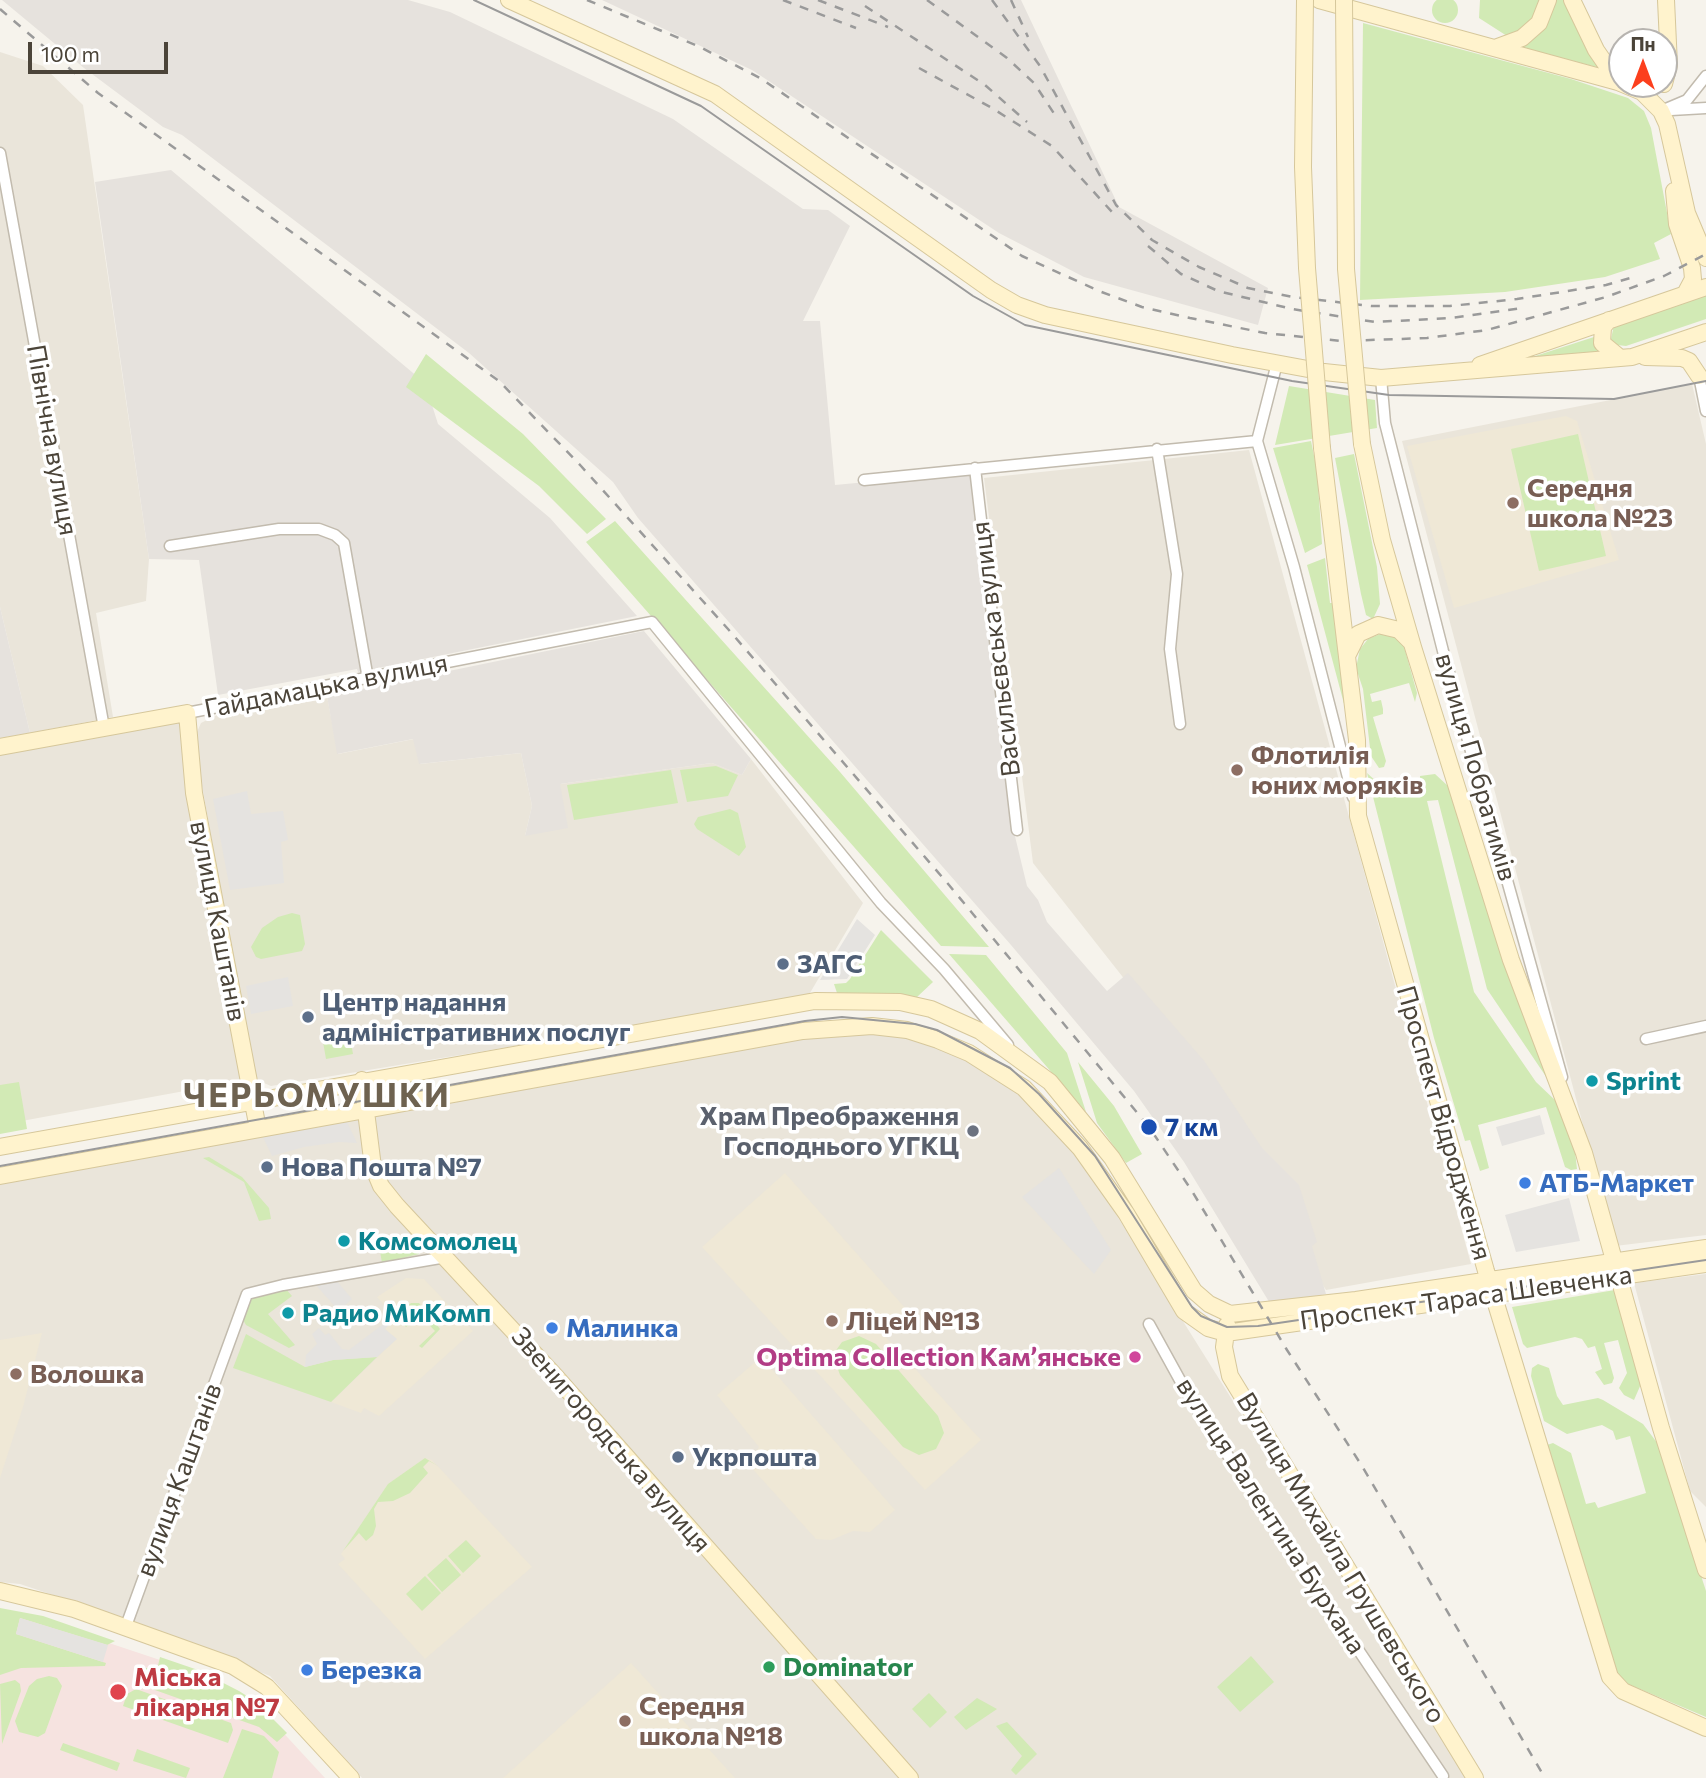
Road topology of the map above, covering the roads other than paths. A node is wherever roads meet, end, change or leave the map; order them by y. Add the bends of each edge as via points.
1 (509, 0) edge
2 (1305, 0) edge
3 (1319, 0) edge
4 (1344, 0) edge
5 (1548, 0) edge
6 (1572, 0) edge
7 (1666, 0) edge
8 (1667, 28) edge
9 (1495, 48) junction
10 (1608, 67) edge
11 (1706, 76) edge
12 (1608, 79) edge
13 (1645, 98) edge
14 (1659, 98) edge
15 (1657, 105) junction
16 (1706, 108) edge
17 (1674, 150) junction
18 (0, 153) edge
19 (1706, 258) edge
20 (1706, 287) edge
21 (1685, 294) junction
22 (1609, 320) junction
23 (1706, 332) edge
24 (1625, 357) junction
25 (1277, 363) junction
26 (1466, 369) junction
27 (1703, 369) edge
28 (1381, 378) junction
29 (1706, 411) edge
30 (1257, 441) junction
31 (1157, 449) junction
32 (975, 468) junction
33 (864, 480) dead end
34 (170, 545) dead end
35 (1413, 646) junction
36 (1348, 654) junction
37 (368, 679) junction
38 (187, 713) junction
39 (1180, 724) dead end
40 (104, 728) junction
41 (0, 747) edge
42 (1358, 816) junction
43 (1017, 830) dead end
44 (1706, 1026) edge
45 (1646, 1039) dead end
46 (1017, 1055) junction
47 (362, 1080) junction
48 (252, 1100) junction
49 (366, 1108) junction
50 (258, 1129) junction
51 (0, 1147) edge
52 (1584, 1153) junction
53 (0, 1176) edge
54 (1706, 1248) edge
55 (446, 1257) junction
56 (1613, 1260) junction
57 (1706, 1265) edge
58 (1618, 1277) junction
59 (1491, 1286) junction
60 (1230, 1314) junction
61 (1149, 1324) dead end
62 (1226, 1333) junction
63 (1706, 1570) edge
64 (0, 1591) edge
65 (126, 1626) junction
66 (1706, 1728) edge
67 (1443, 1776) dead end
68 (351, 1778) edge
69 (910, 1778) edge
70 (1475, 1778) edge

1 - 25 main road via 715,94 1017,304 1083,324
2 - 36 main road, Проспект Відродження, bridge via 1307,268 1322,448
3 - 9 main road
4 - 35 main road, bridge via 1346,269 1362,443 1382,540
5 - 9 main road via 1539,23 1522,38
6 - 10 main road
7 - 8 main road
9 - 12 main road
11 - 15 street via 1688,100
13 - 15 main road
14 - 15 main road
15 - 16 street
15 - 17 main road
17 - 19 main road via 1687,212
17 - 21 main road via 1676,224 1693,279
18 - 40 street, Північна вулиця
20 - 21 main road
21 - 22 main road
22 - 24 main road via 1602,343
22 - 26 main road
23 - 24 main road
24 - 26 main road
24 - 27 main road via 1682,358
25 - 28 main road
25 - 30 street
26 - 28 main road
27 - 29 street
28 - 52 street, вулиця Побратимів via 1385,423 1443,651
30 - 31 street
30 - 42 street
31 - 32 street
31 - 39 street via 1177,574 1170,649
32 - 33 street
32 - 43 street, Васильєвська вулиця
34 - 37 street via 279,529 320,529 335,535 344,543
35 - 36 main road via 1399,630 1378,625 1358,634
35 - 52 main road via 1511,960
36 - 42 main road, Проспект Відродження via 1357,740
37 - 38 street, Гайдамацька вулиця
37 - 46 street, Гайдамацька вулиця via 652,622 881,902
38 - 40 main road, Гайдамацька вулиця
38 - 48 main road, вулиця Каштанів via 194,793
40 - 41 main road, Гайдамацька вулиця
42 - 59 main road, Проспект Відродження
44 - 45 street
46 - 47 main road via 981,1031 930,1009 845,999
46 - 60 main road via 1050,1082 1112,1158 1194,1291
47 - 48 main road
47 - 49 main road, Звенигородська вулиця
48 - 50 main road, вулиця Каштанів
48 - 51 main road
49 - 50 main road
49 - 55 main road, Звенигородська вулиця via 371,1159 381,1186
49 - 62 main road via 833,1026 907,1030 1000,1071 1043,1106 1126,1213 1184,1311 1208,1328
50 - 53 main road
52 - 56 main road
54 - 56 main road, Проспект Тараса Шевченка
55 - 65 street, вулиця Каштанів via 247,1294
55 - 69 main road, Звенигородська вулиця
56 - 58 main road
56 - 59 main road, Проспект Тараса Шевченка
57 - 58 main road, Проспект Тараса Шевченка
58 - 59 main road, Проспект Тараса Шевченка
58 - 63 main road
59 - 60 main road, Проспект Тараса Шевченка
59 - 62 main road, Проспект Тараса Шевченка
59 - 66 main road, Проспект Відродження via 1610,1677 1623,1691
60 - 62 main road
61 - 67 street, вулиця Валентина Бурхана via 1192,1402
62 - 70 main road, Вулиця Михайла Грушевського via 1230,1376
64 - 65 main road
65 - 68 main road via 254,1677

